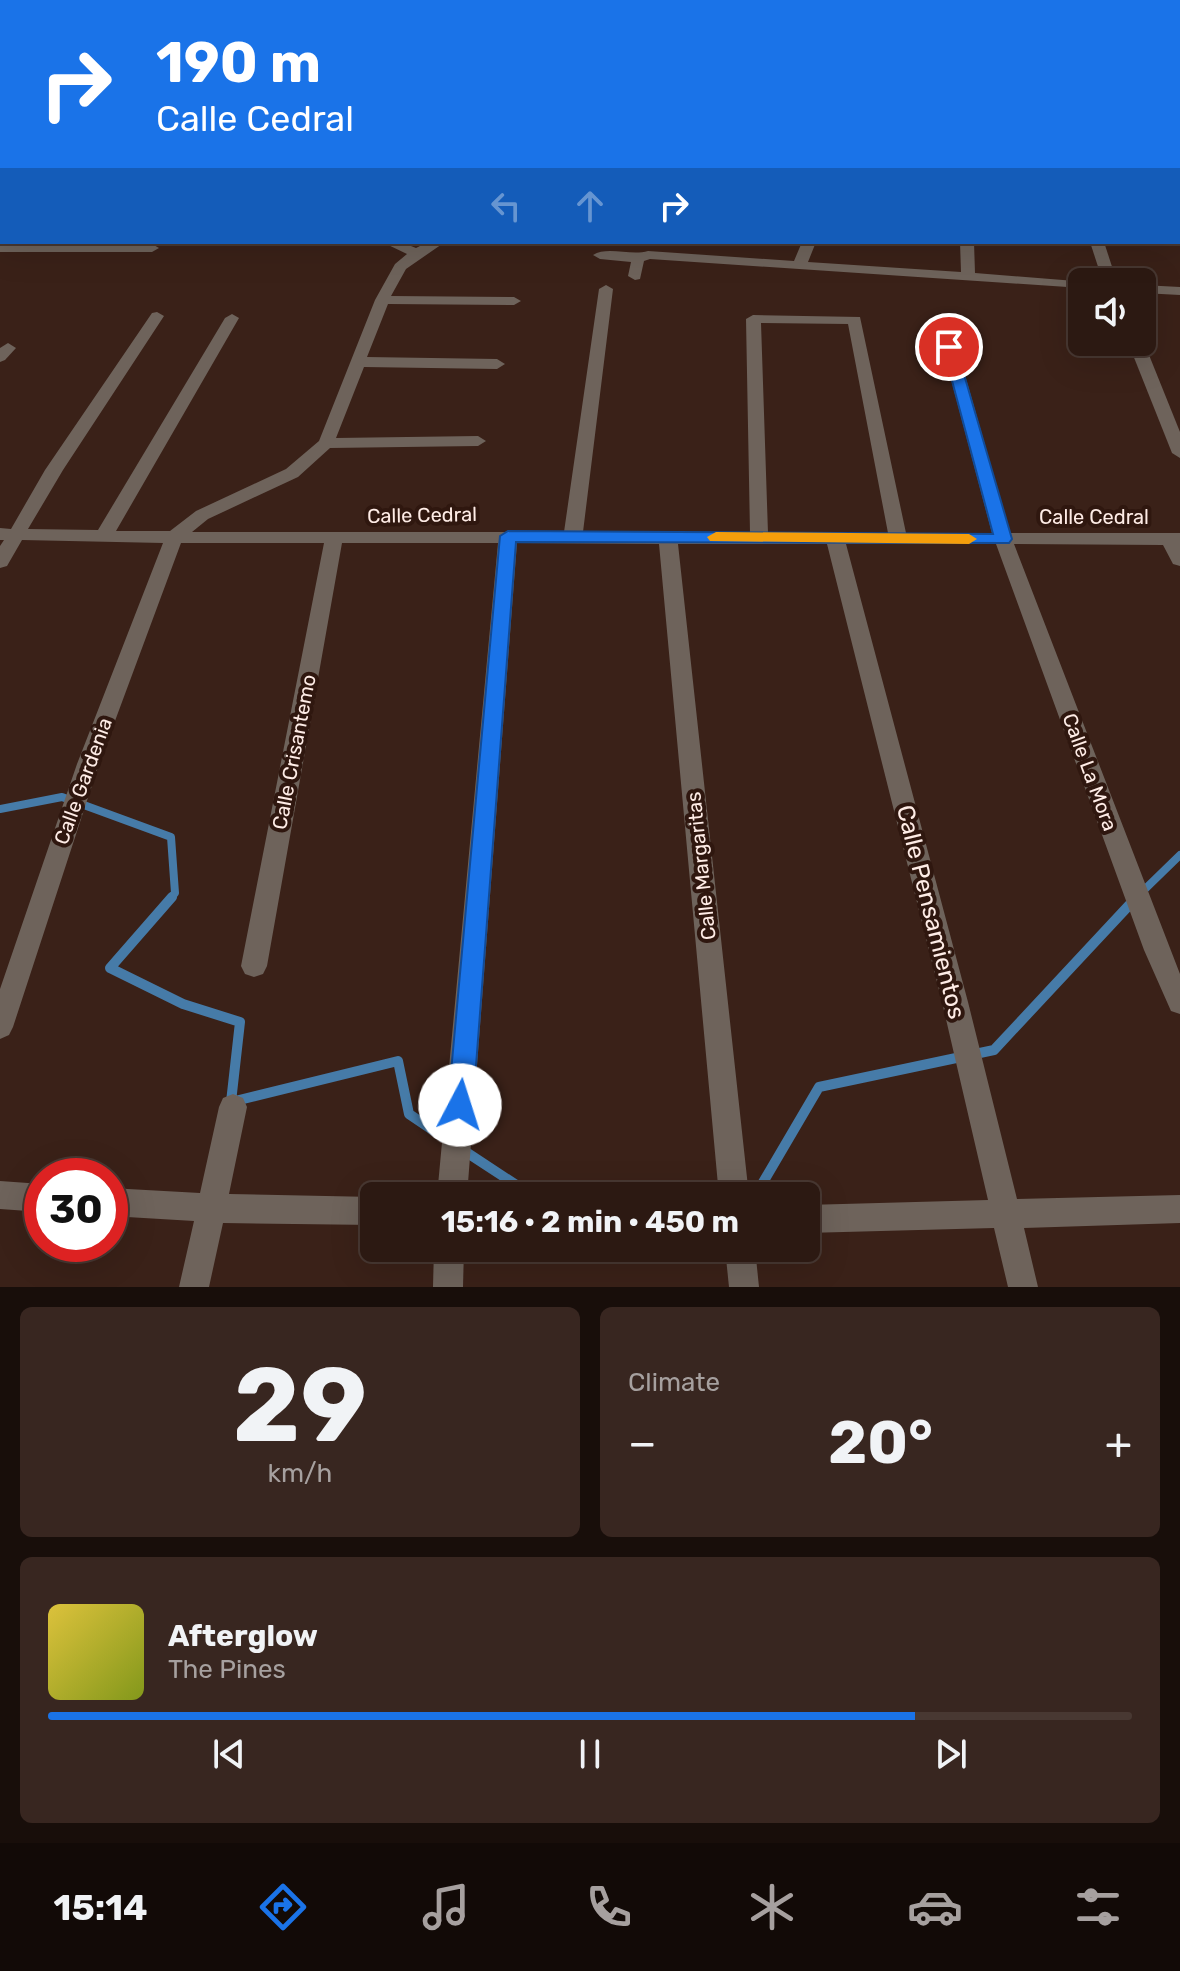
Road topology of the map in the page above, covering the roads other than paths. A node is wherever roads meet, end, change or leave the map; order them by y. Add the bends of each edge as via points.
1 (394, 244) edge
2 (434, 244) edge
3 (808, 244) edge
4 (967, 244) edge
5 (1098, 244) edge
6 (0, 248) edge
7 (152, 248) dead end
8 (602, 249) edge
9 (683, 250) edge
10 (417, 253) junction
11 (638, 259) junction
12 (800, 263) junction
13 (1105, 268) edge
14 (595, 273) dead end
15 (968, 275) junction
16 (635, 276) dead end
17 (1068, 283) edge
18 (606, 289) dead end
19 (1156, 290) edge
20 (1180, 291) edge
21 (382, 300) junction
22 (514, 301) dead end
23 (157, 316) dead end
24 (232, 318) dead end
25 (942, 319) dead end
26 (1141, 356) edge
27 (360, 362) junction
28 (497, 364) dead end
29 (478, 441) dead end
30 (326, 443) junction
31 (1180, 453) edge
32 (7, 534) edge
33 (508, 536) junction
34 (573, 536) junction
35 (103, 537) junction
36 (174, 537) junction
37 (668, 537) junction
38 (759, 537) junction
39 (334, 538) junction
40 (835, 538) junction
41 (898, 538) junction
42 (1003, 539) junction
43 (1174, 539) edge
44 (1180, 560) edge
45 (0, 562) edge
46 (254, 966) dead end
47 (1180, 1003) edge
48 (0, 1027) edge
49 (233, 1107) dead end
50 (453, 1182) edge
51 (732, 1182) edge
52 (0, 1195) edge
53 (24, 1197) edge
54 (128, 1203) edge
55 (210, 1208) junction
56 (1180, 1209) edge
57 (360, 1211) edge
58 (1005, 1213) junction
59 (820, 1219) edge
60 (449, 1262) edge
61 (741, 1262) edge
62 (194, 1287) edge
63 (448, 1287) edge
64 (744, 1287) edge
65 (1023, 1287) edge

1 - 10 street
2 - 10 street
3 - 12 street
4 - 15 street
5 - 13 street
6 - 7 street
8 - 11 street
8 - 14 street
9 - 11 street
9 - 12 street
10 - 21 street via 400,267
11 - 16 street
12 - 15 street
15 - 17 street
18 - 34 street
19 - 20 street
21 - 22 street
21 - 27 street
23 - 32 street
24 - 35 street
25 - 42 street, Calle La Mora
26 - 31 street
27 - 28 street
27 - 30 street
29 - 30 street
30 - 36 street via 292,473 202,515
32 - 35 street, Calle Cedral
32 - 45 street
33 - 34 street, Calle Cedral
33 - 39 street, Calle Cedral
33 - 50 street
34 - 37 street, Calle Cedral
35 - 36 street, Calle Cedral
36 - 39 street, Calle Cedral
36 - 48 street, Calle Gardenia via 88,764
37 - 38 street, Calle Cedral
37 - 51 street, Calle Margaritas
38 - 40 street, Calle Cedral
38 - 41 street via 753,319 855,320
39 - 46 street, Calle Crisantemo
40 - 41 street, Calle Cedral
40 - 58 street, Calle Pensamientos
41 - 42 street, Calle Cedral
42 - 43 street, Calle Cedral
42 - 47 street, Calle La Mora
43 - 44 street
49 - 55 street
52 - 53 street
54 - 55 street
55 - 57 street
55 - 62 street
56 - 58 street
58 - 59 street
58 - 65 street, Calle Pensamientos
60 - 63 street
61 - 64 street

